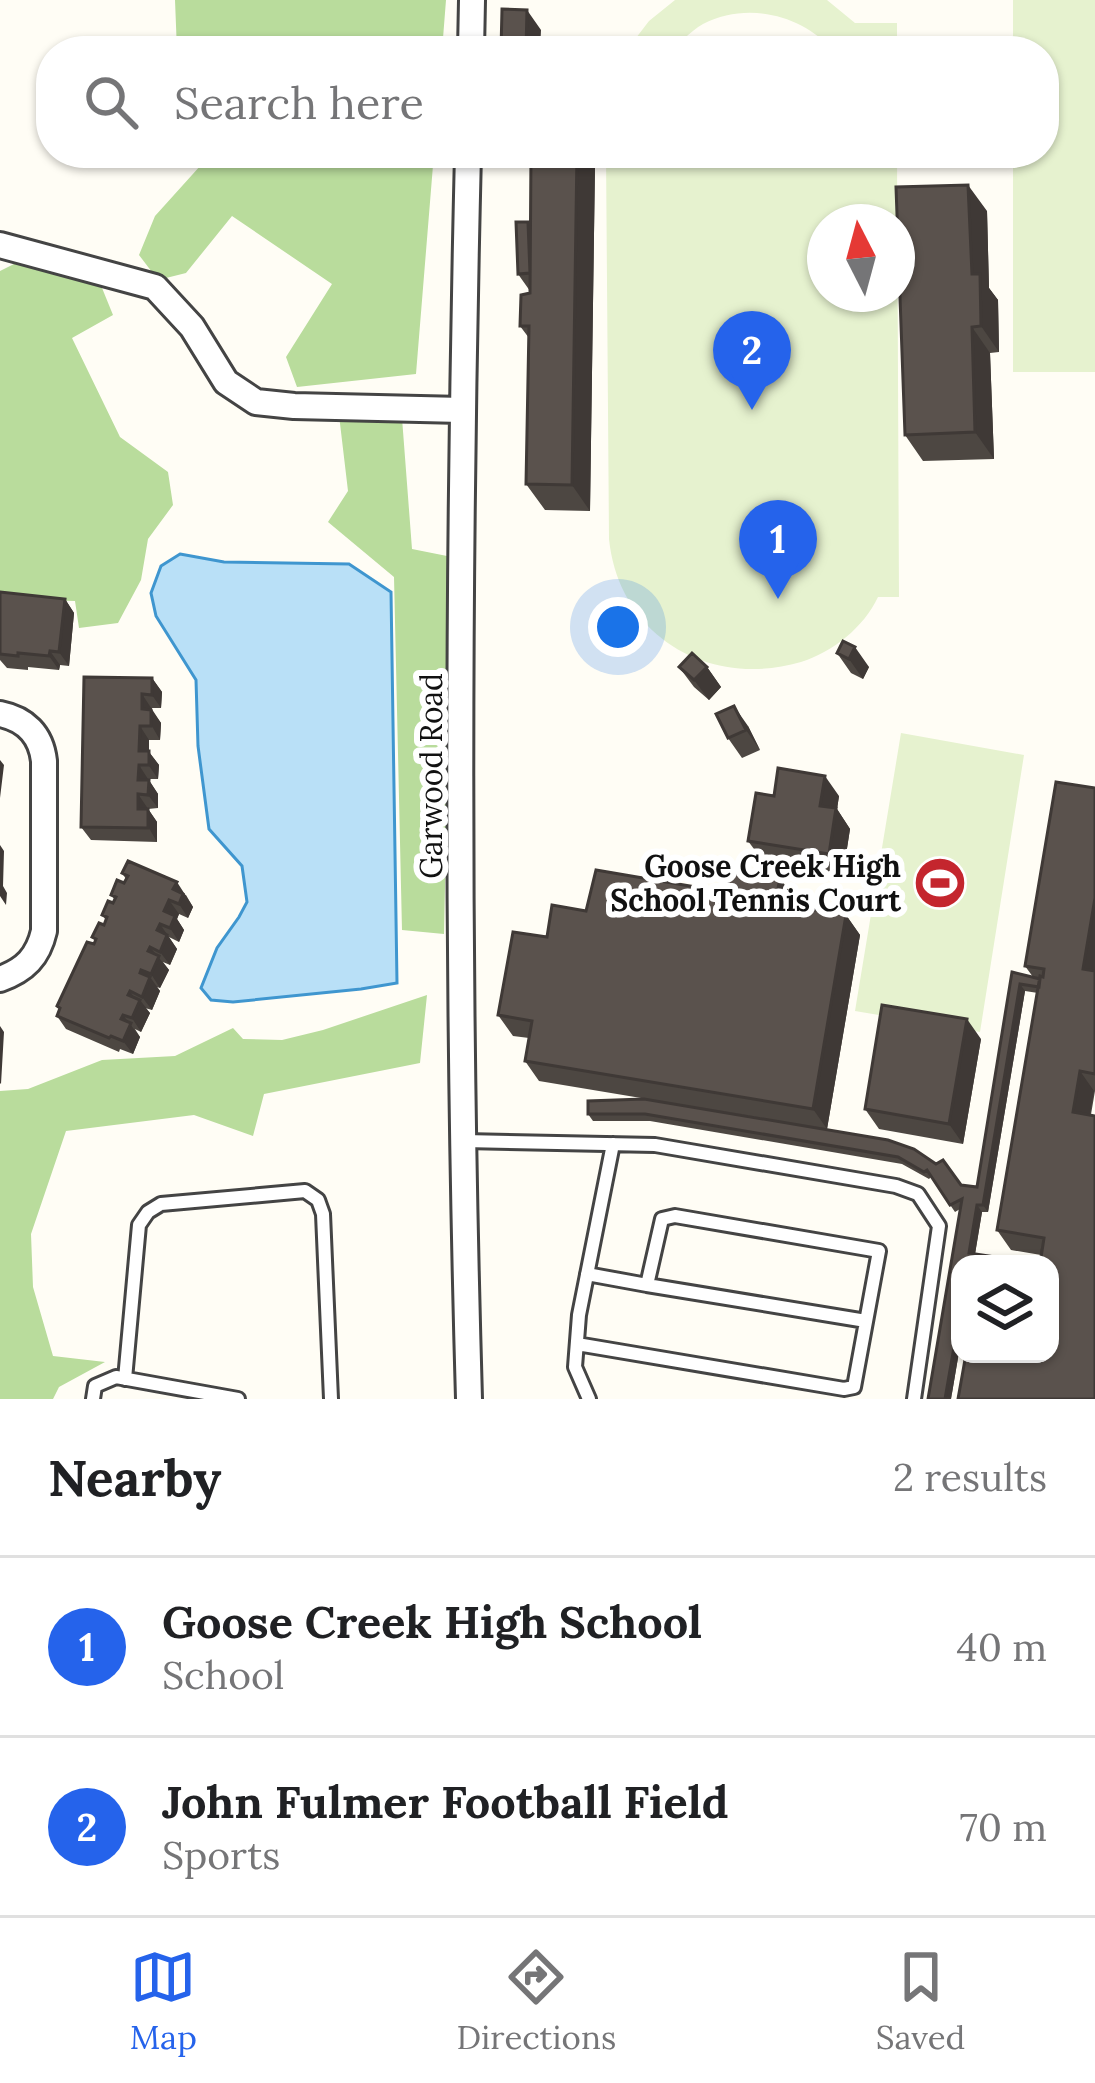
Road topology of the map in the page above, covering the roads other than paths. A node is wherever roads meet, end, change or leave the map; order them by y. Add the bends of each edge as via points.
1 (472, 0) edge
2 (471, 36) edge
3 (468, 168) edge
4 (0, 245) edge
5 (462, 410) junction
6 (0, 714) edge
7 (0, 979) edge
8 (462, 1141) junction
9 (613, 1144) junction
10 (587, 1274) junction
11 (647, 1285) junction
12 (866, 1322) junction
13 (577, 1344) junction
14 (125, 1379) junction
15 (93, 1399) edge
16 (238, 1399) edge
17 (331, 1399) edge
18 (470, 1399) edge
19 (589, 1399) edge
20 (914, 1399) edge

1 - 2 street
3 - 5 street, Garwood Road
4 - 5 street via 155,287 226,382 256,402
5 - 8 street, Garwood Road
6 - 7 street via 29,726 43,750 44,931 33,960
8 - 9 lane
8 - 18 street, Garwood Road
9 - 10 lane
9 - 20 lane via 918,1194 940,1226
10 - 11 lane
10 - 13 lane
11 - 12 lane
11 - 12 lane via 662,1219 675,1216 879,1251
12 - 13 lane via 854,1387 844,1389
13 - 19 lane via 574,1367
14 - 15 lane via 95,1385
14 - 16 lane
14 - 17 lane via 139,1225 148,1212 161,1204 304,1191 323,1214

